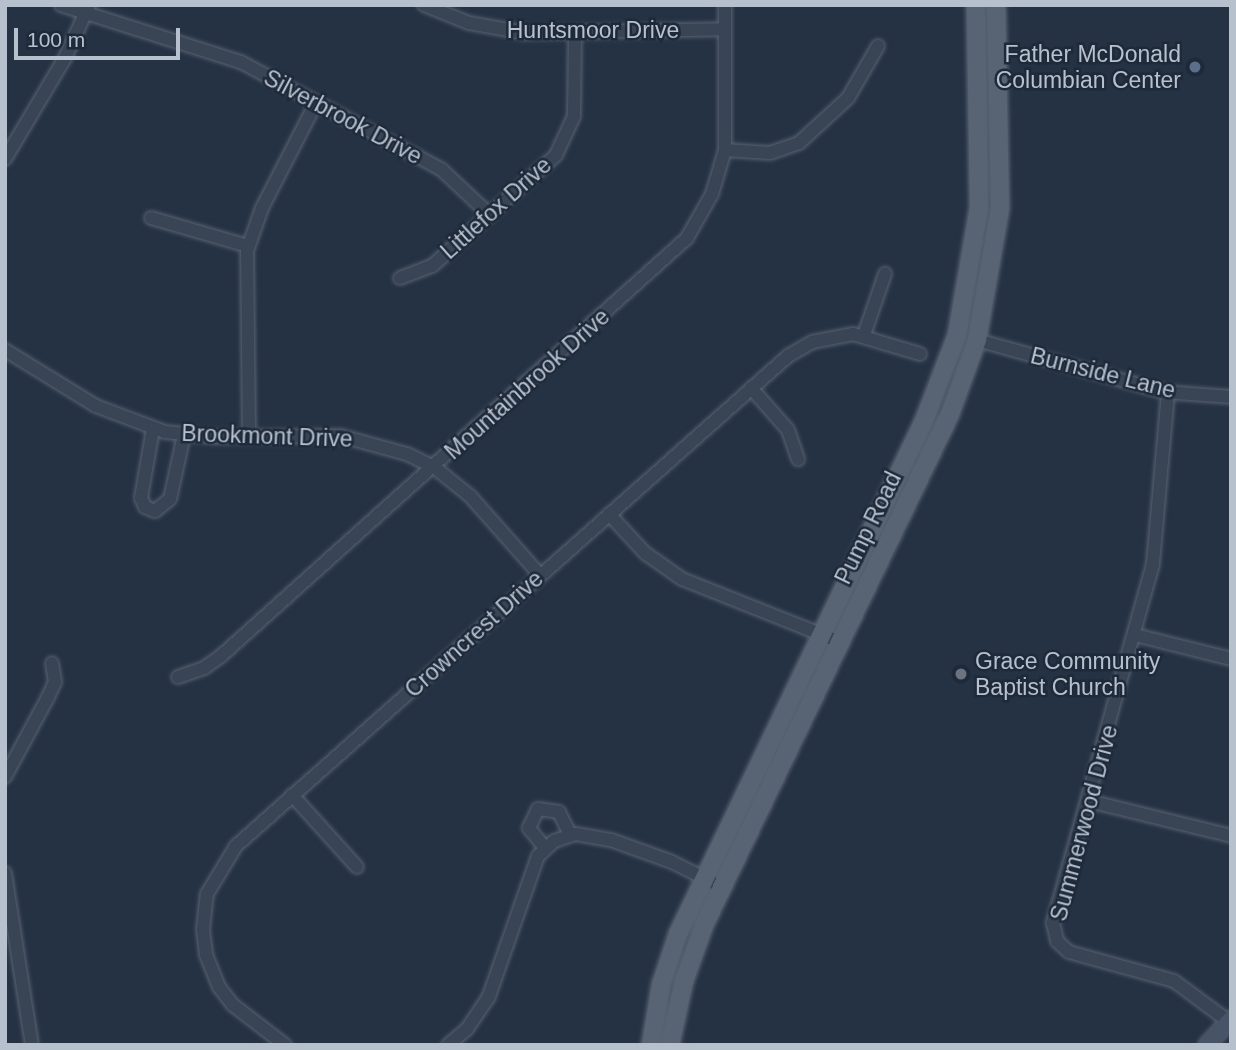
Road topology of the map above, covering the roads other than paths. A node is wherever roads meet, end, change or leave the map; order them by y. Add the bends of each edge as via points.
1 (61, 5) edge
2 (424, 5) edge
3 (725, 5) edge
4 (976, 5) edge
5 (996, 5) edge
6 (87, 10) edge
7 (725, 29) junction
8 (575, 34) junction
9 (878, 46) dead end
10 (315, 105) junction
11 (725, 150) junction
12 (5, 159) edge
13 (490, 215) junction
14 (151, 218) dead end
15 (248, 246) junction
16 (885, 274) dead end
17 (400, 278) dead end
18 (864, 335) junction
19 (977, 340) junction
20 (5, 350) edge
21 (920, 354) dead end
22 (751, 388) junction
23 (1168, 392) junction
24 (1231, 397) edge
25 (153, 429) junction
26 (184, 435) junction
27 (248, 436) junction
28 (798, 459) dead end
29 (434, 467) junction
30 (609, 514) junction
31 (540, 575) junction
32 (821, 634) junction
33 (1135, 635) junction
34 (840, 642) junction
35 (1231, 659) edge
36 (52, 663) dead end
37 (178, 677) dead end
38 (5, 777) edge
39 (292, 795) junction
40 (1089, 801) junction
41 (570, 835) junction
42 (1231, 836) edge
43 (545, 848) junction
44 (356, 867) dead end
45 (5, 873) edge
46 (704, 878) junction
47 (722, 887) junction
48 (1229, 1020) edge
49 (32, 1045) edge
50 (285, 1045) edge
51 (449, 1045) edge
52 (651, 1045) edge
53 (670, 1045) edge
54 (1207, 1045) edge

1 - 6 street, Silverbrook Drive
2 - 8 street, Huntsmoor Drive via 497,30
3 - 7 street, Mountainbrook Drive
4 - 32 main road, Pump Road via 979,207 967,298 939,388
5 - 19 main road, Pump Road via 1000,208
6 - 10 street, Silverbrook Drive via 220,52
6 - 12 street via 65,58
7 - 8 street, Huntsmoor Drive
7 - 11 street, Mountainbrook Drive
8 - 13 street, Littlefox Drive via 570,131 556,155
9 - 11 street via 848,99 799,143 770,153
10 - 13 street, Silverbrook Drive via 442,170
10 - 15 street via 262,208
11 - 29 street, Mountainbrook Drive via 702,215 670,258
13 - 17 street, Littlefox Drive via 432,266
14 - 15 street
15 - 27 street via 244,284
16 - 18 street
18 - 21 street, Crowncrest Drive
18 - 22 street, Crowncrest Drive via 825,338 802,346
19 - 23 street, Burnside Lane
19 - 34 main road, Pump Road via 950,414
20 - 25 street, Brookmont Drive via 96,406
22 - 28 street via 788,430
22 - 30 street, Crowncrest Drive
23 - 24 street, Burnside Lane
23 - 33 street, Summerwood Drive via 1155,553
25 - 26 street, Brookmont Drive
25 - 26 street via 141,498 145,507 155,511 170,499
26 - 27 street, Brookmont Drive
27 - 29 street, Brookmont Drive via 359,438
29 - 31 street, Brookmont Drive via 470,496
29 - 37 street, Mountainbrook Drive via 220,656 204,668
30 - 31 street, Crowncrest Drive
30 - 32 street via 645,553 682,579
31 - 39 street, Crowncrest Drive
32 - 34 street
32 - 46 main road, Pump Road
33 - 35 street
33 - 40 street, Summerwood Drive
34 - 47 main road, Pump Road
36 - 38 street via 55,682
39 - 44 street
39 - 50 street, Crowncrest Drive via 236,846 218,870 208,894 203,930 206,954 219,987 242,1013
40 - 42 street
40 - 48 street, Summerwood Drive via 1053,923 1057,941 1075,955 1185,986
41 - 43 street
41 - 43 street via 559,812 538,809 529,828
41 - 46 street via 624,844
43 - 51 street via 538,856 489,996
45 - 49 street
46 - 47 street
46 - 52 main road, Pump Road via 661,985
47 - 53 main road, Pump Road via 684,981
48 - 54 street

